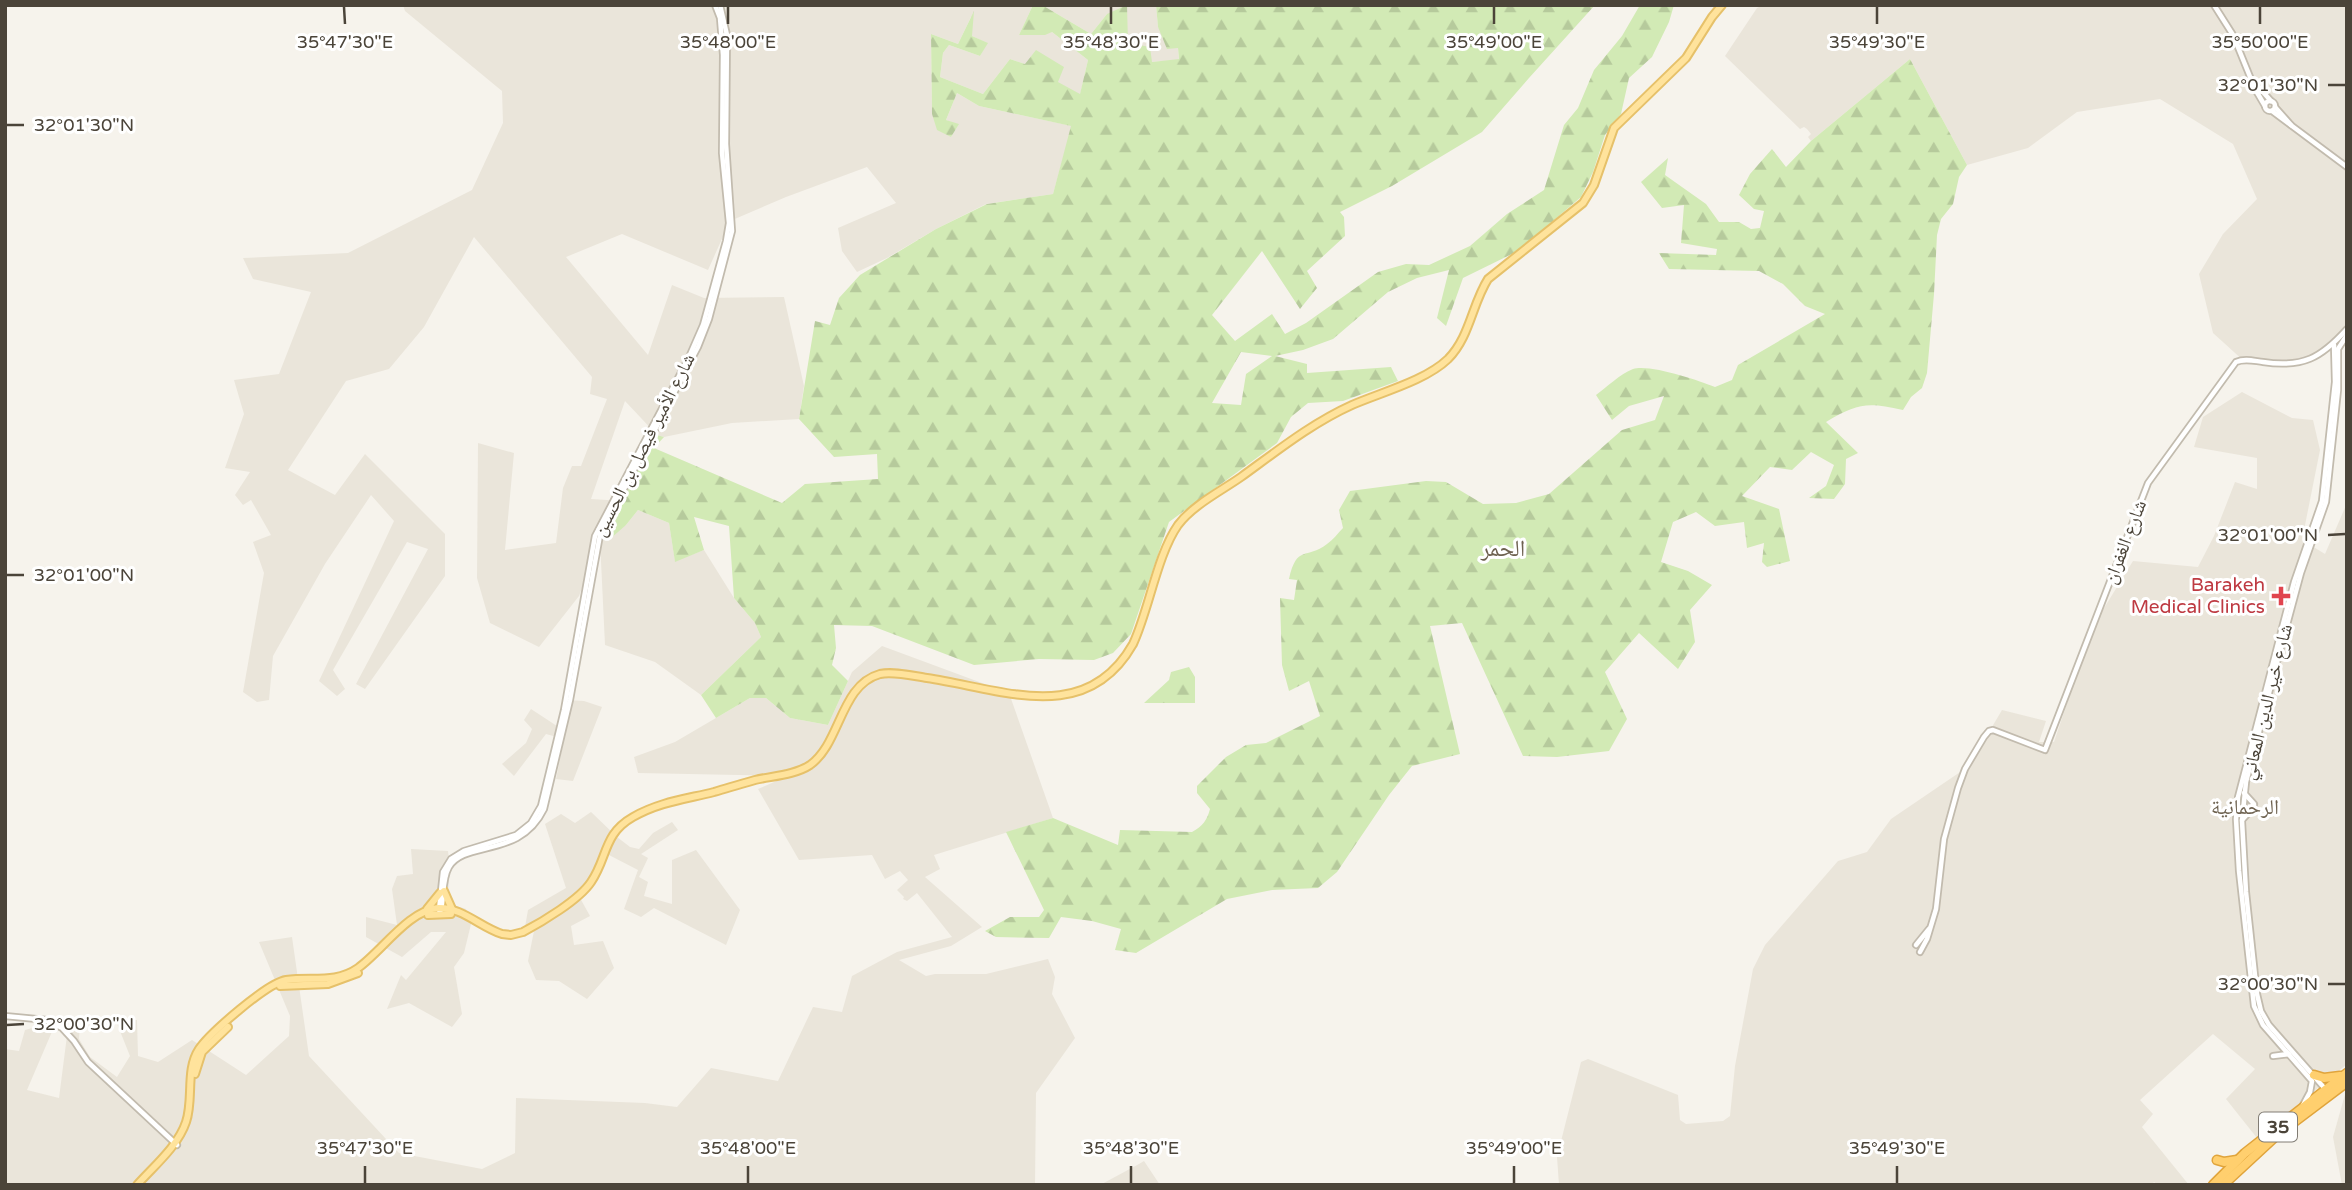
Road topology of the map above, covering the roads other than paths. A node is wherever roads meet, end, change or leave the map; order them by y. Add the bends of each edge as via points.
1 (717, 5) edge
2 (1722, 5) edge
3 (2214, 5) edge
4 (2252, 80) junction
5 (2264, 106) junction
6 (2273, 106) junction
7 (2347, 167) edge
8 (2347, 329) edge
9 (2347, 335) edge
10 (2334, 344) junction
11 (2244, 793) junction
12 (2242, 821) junction
13 (442, 892) junction
14 (442, 910) junction
15 (426, 911) junction
16 (1929, 928) junction
17 (1916, 945) dead end
18 (1920, 952) dead end
19 (5, 1016) edge
20 (2289, 1054) junction
21 (2273, 1056) dead end
22 (2314, 1075) junction
23 (2346, 1076) edge
24 (2327, 1092) junction
25 (2302, 1107) junction
26 (176, 1144) junction
27 (2217, 1160) dead end
28 (2237, 1160) junction
29 (137, 1185) edge
30 (143, 1185) edge
31 (2213, 1185) edge
32 (2223, 1185) edge

1 - 13 street, شارع الأمير فيصل بن الحسين via 729,223 702,340 600,535 570,701 542,812 534,826 518,838 456,860
2 - 14 main road via 1686,58 1614,128 1583,203 1489,279 1462,339 1448,358 1426,373 1319,422 1180,524 1133,644 1100,682 1077,693 1033,696 880,674 856,691 820,754 806,767 671,801 624,823 613,834 588,886 531,928 507,935
3 - 4 street
4 - 5 street
4 - 6 street
5 - 6 street via 2267,102
5 - 6 street via 2267,111
6 - 7 street
8 - 10 street
9 - 11 street, شارع خير الدين المعاني via 2339,349 2326,502 2301,573
10 - 16 street, شارع الغفران via 2297,364 2236,362 2148,483 2045,750 1989,731 1965,769 1944,839 1938,900
10 - 20 street, شارع خير الدين المعاني via 2335,382 2322,501 2294,582 2237,812 2254,1006 2263,1025
11 - 12 street, شارع خير الدين المعاني
11 - 12 street via 2254,805
12 - 22 street, شارع خير الدين المعاني via 2260,1011
13 - 14 main road
13 - 14 street, شارع الأمير فيصل بن الحسين
13 - 15 main road
14 - 15 main road
14 - 26 main road via 422,918 351,977 328,984 281,985 257,1000 202,1052 188,1125
15 - 26 main road via 357,968 333,979 287,980 267,987 208,1038 195,1055 187,1118
16 - 17 street
16 - 18 street
19 - 26 street via 47,1020 62,1028 88,1062
20 - 21 street
20 - 25 street, شارع خير الدين المعاني via 2312,1081
22 - 23 highway
22 - 24 street, شارع خير الدين المعاني
23 - 24 highway, 35
24 - 25 highway, 35
24 - 32 highway, 35
25 - 28 highway, 35
26 - 29 main road
26 - 30 main road
27 - 28 highway
28 - 31 highway, 35

